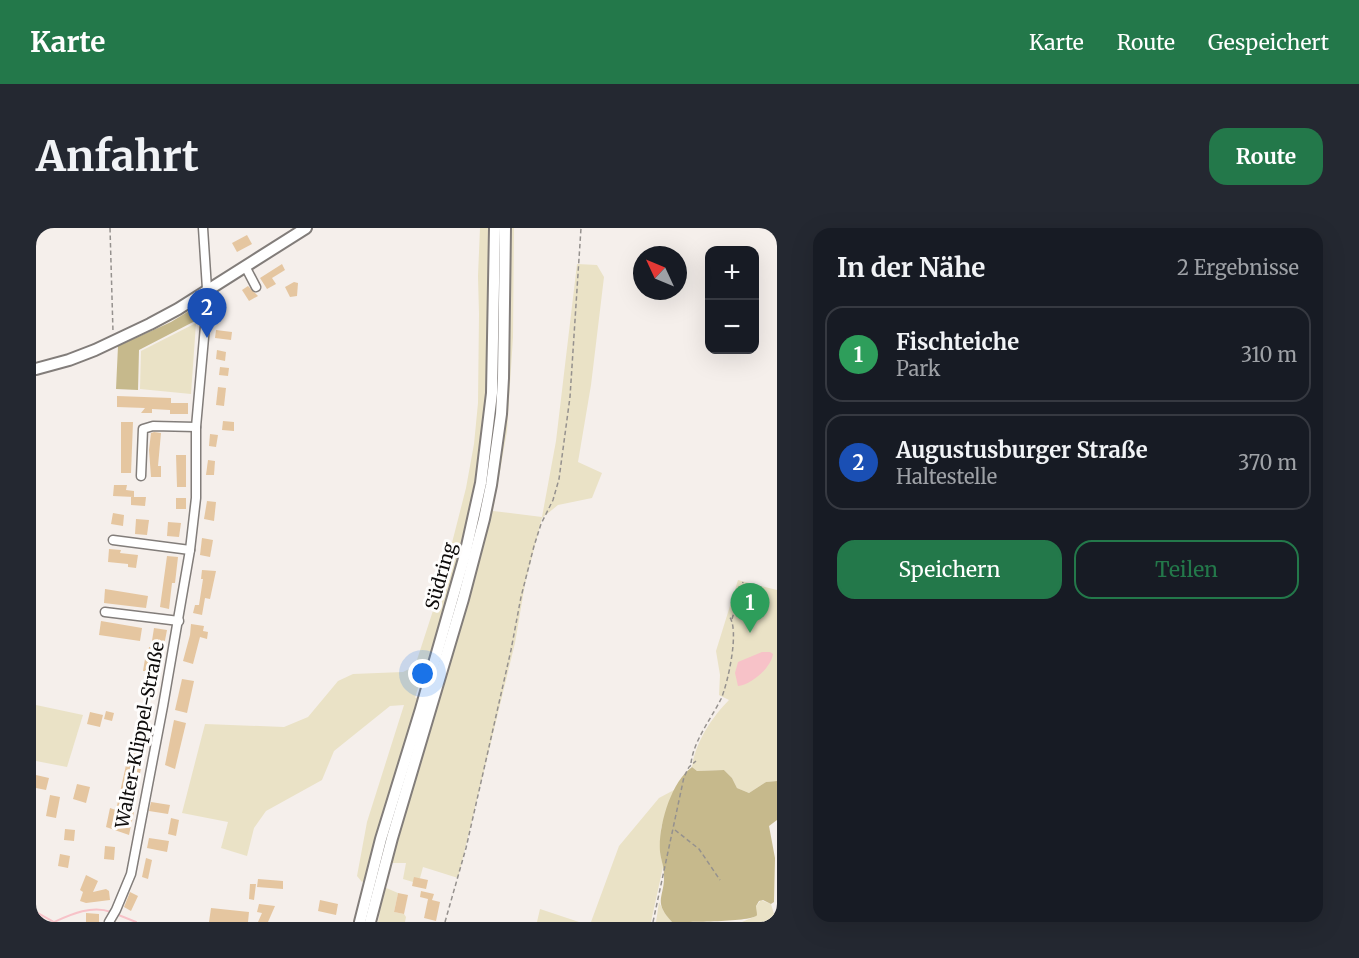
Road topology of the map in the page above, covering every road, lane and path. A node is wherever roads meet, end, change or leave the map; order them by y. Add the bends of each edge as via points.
1 (110, 228) edge
2 (203, 228) edge
3 (306, 228) edge
4 (495, 228) edge
5 (505, 228) edge
6 (581, 228) edge
7 (245, 266) junction
8 (256, 287) dead end
9 (207, 289) junction
10 (114, 341) junction
11 (36, 369) edge
12 (196, 427) junction
13 (141, 476) dead end
14 (113, 540) dead end
15 (190, 550) junction
16 (743, 582) dead end
17 (105, 612) dead end
18 (729, 616) dead end
19 (732, 620) junction
20 (179, 621) junction
21 (436, 672) junction
22 (696, 761) dead end
23 (691, 764) junction
24 (674, 829) junction
25 (720, 880) dead end
26 (113, 917) edge
27 (360, 922) edge
28 (370, 922) edge
29 (445, 922) edge
30 (653, 922) edge

1 - 10 path
2 - 9 street, Walter-Klippel-Straße
3 - 7 main road
4 - 21 main road, Südring via 492,393 485,457
5 - 21 main road, Südring via 503,378 489,496 476,551
6 - 29 path via 570,397 559,479 520,597 471,826
7 - 8 street
7 - 9 main road
9 - 10 main road via 178,309
9 - 12 street, Walter-Klippel-Straße
10 - 11 main road
12 - 13 street via 143,429
12 - 15 street, Walter-Klippel-Straße via 196,498
14 - 15 street
15 - 20 street, Walter-Klippel-Straße
16 - 19 path
17 - 20 street
18 - 19 path
19 - 23 path via 733,647 723,693
20 - 26 street, Walter-Klippel-Straße via 130,874
21 - 27 main road, Südring via 424,692
21 - 28 main road, Südring via 436,690
22 - 23 path
23 - 24 path via 684,777
24 - 25 path via 699,849
24 - 30 path

